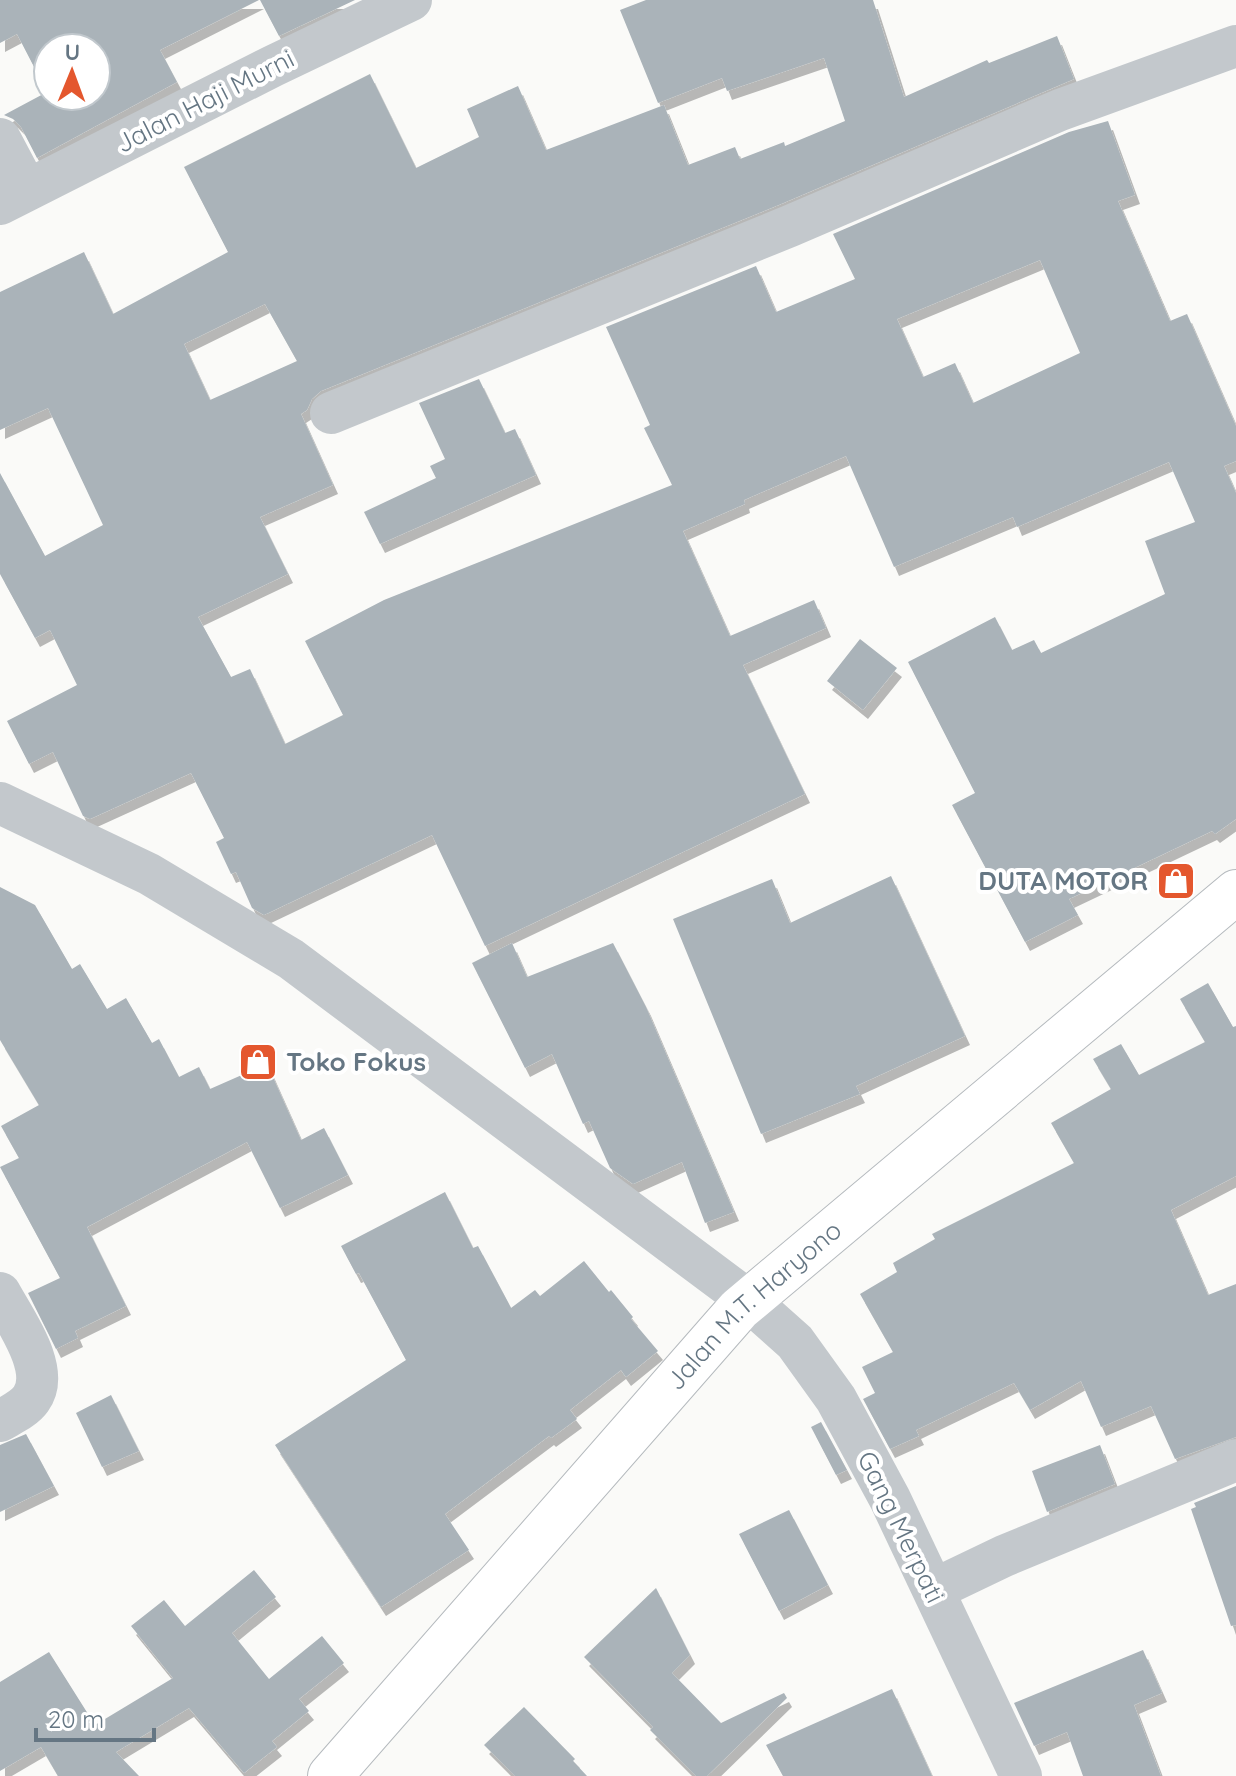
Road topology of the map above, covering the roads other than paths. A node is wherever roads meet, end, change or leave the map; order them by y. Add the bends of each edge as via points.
1 (411, 0) edge
2 (1236, 46) edge
3 (0, 139) edge
4 (13, 197) edge
5 (331, 413) dead end
6 (0, 803) edge
7 (1236, 892) edge
8 (0, 1293) edge
9 (749, 1301) junction
10 (0, 1421) edge
11 (1236, 1460) edge
12 (933, 1590) junction
13 (330, 1776) edge
14 (1021, 1776) edge

1 - 4 street, Jalan Haji Murni
2 - 5 street via 1060,110
3 - 4 street
6 - 9 street, Gang Merpati via 149,874 291,959
7 - 9 main road, Jalan M.T. Haryono
8 - 10 street via 38,1371 31,1400
9 - 12 street, Gang Merpati via 795,1342 819,1373 890,1499
9 - 13 main road, Jalan M.T. Haryono
11 - 12 street
12 - 14 street, Gang Merpati

